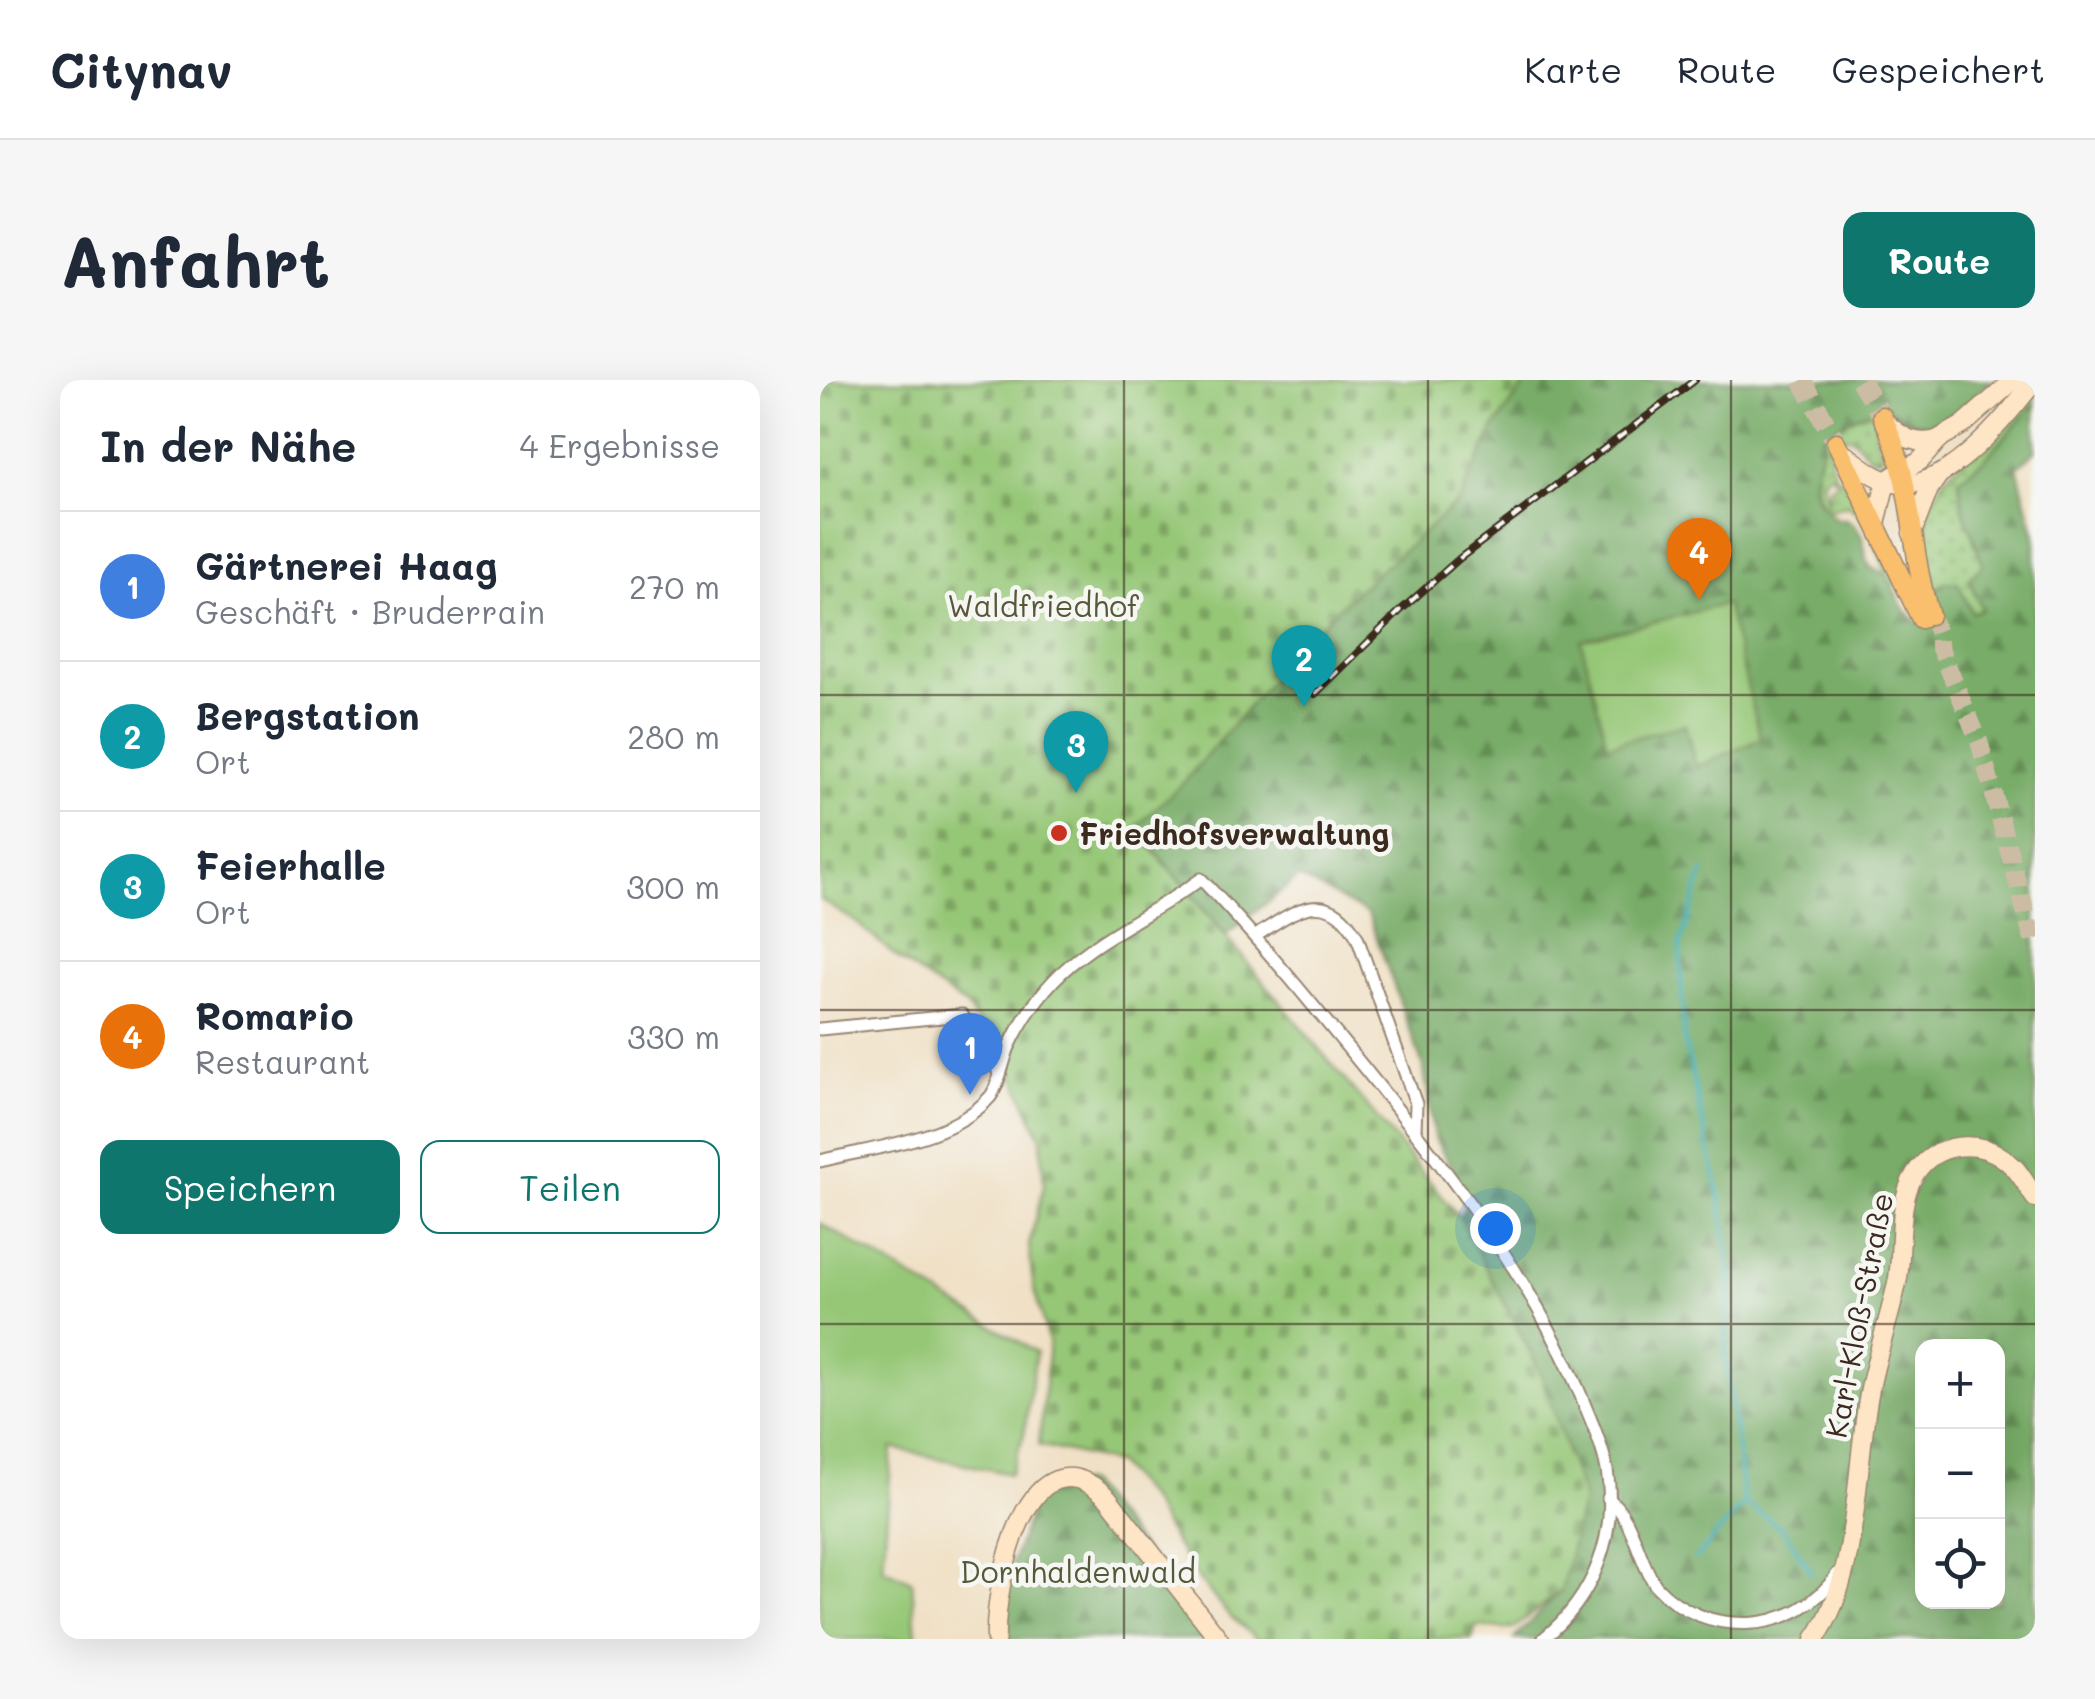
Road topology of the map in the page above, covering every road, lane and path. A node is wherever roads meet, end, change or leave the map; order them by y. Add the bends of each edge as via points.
1 (2014, 380) edge
2 (2035, 380) edge
3 (1940, 438) junction
4 (1938, 476) junction
5 (1899, 479) junction
6 (1876, 524) junction
7 (1912, 532) junction
8 (1256, 936) junction
9 (820, 1029) edge
10 (999, 1072) junction
11 (1414, 1130) junction
12 (820, 1161) edge
13 (2035, 1198) edge
14 (1608, 1498) junction
15 (1847, 1560) junction
16 (996, 1639) edge
17 (1219, 1639) edge
18 (1543, 1639) edge
19 (1815, 1639) edge

1 - 3 main road
2 - 4 main road via 1989,433
3 - 5 main road
3 - 5 main road via 1916,442 1883,419
4 - 5 main road
4 - 7 main road
5 - 6 main road via 1881,500
5 - 6 main road via 1838,447
5 - 7 main road
6 - 7 main road via 1926,617
8 - 10 street via 1202,879 1060,974 1029,1013
8 - 11 street
8 - 11 street via 1297,909 1318,906 1344,917 1416,1104
9 - 10 street via 962,1015
10 - 12 street via 992,1096 934,1132
11 - 14 street via 1546,1319 1604,1455
13 - 15 main road, Karl-Kloß-Straße via 2007,1160 1976,1146 1944,1150 1916,1174 1870,1386
14 - 15 street via 1662,1594 1680,1613 1718,1628 1762,1630 1797,1615 1825,1592
14 - 18 street via 1589,1590
15 - 19 main road, Karl-Kloß-Straße via 1836,1602
16 - 17 main road via 1006,1569 1027,1506 1048,1483 1068,1478 1108,1498

